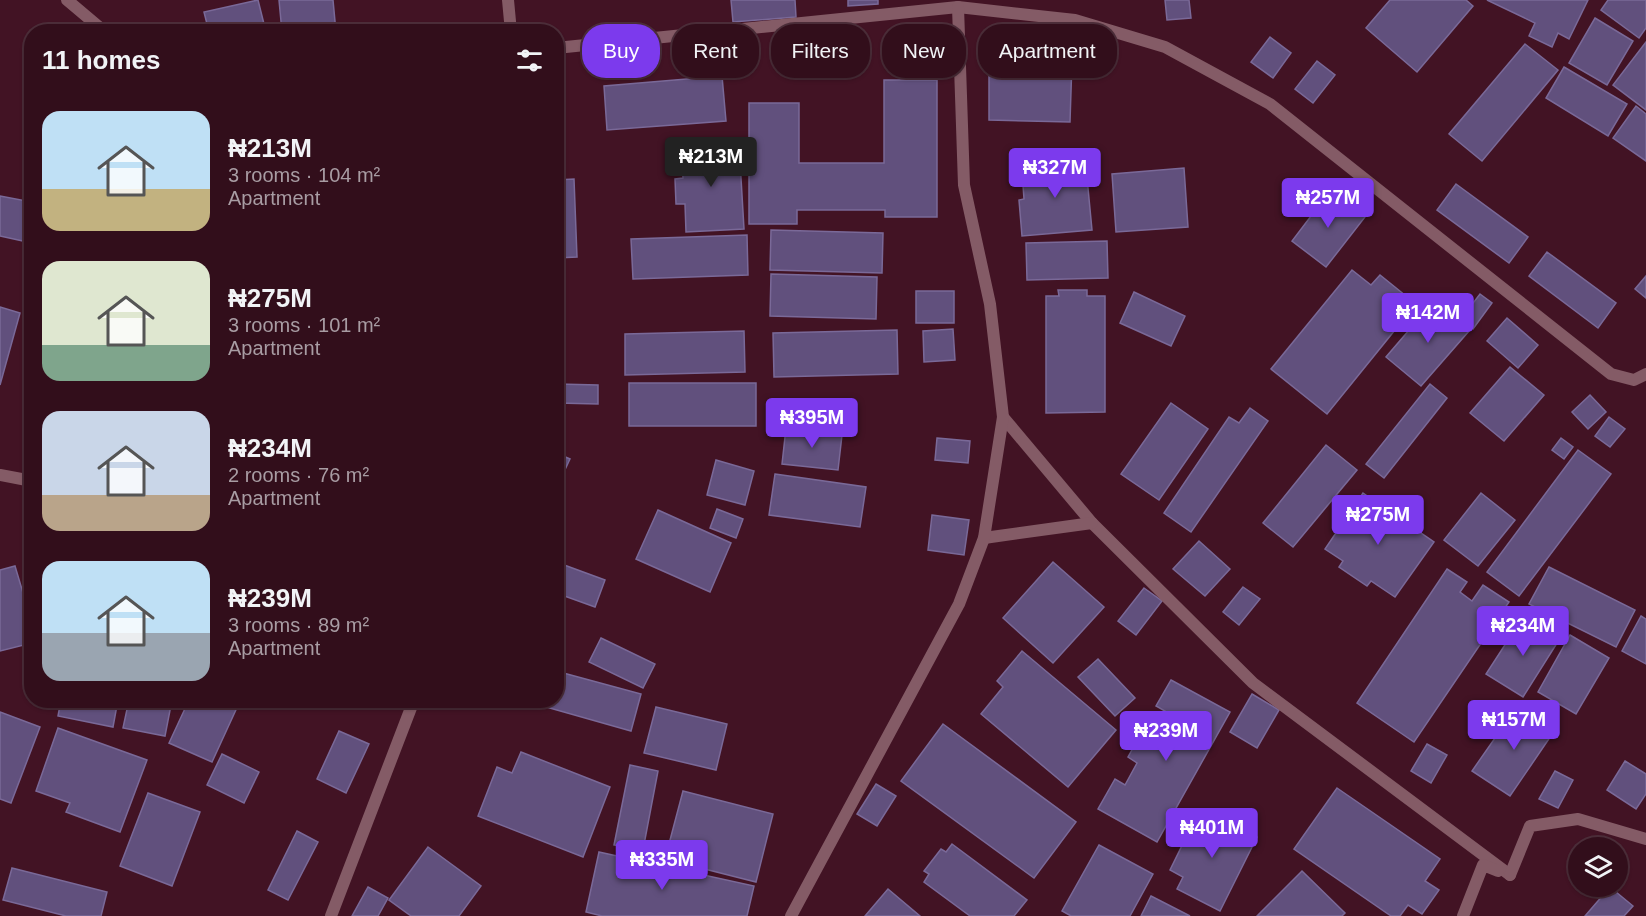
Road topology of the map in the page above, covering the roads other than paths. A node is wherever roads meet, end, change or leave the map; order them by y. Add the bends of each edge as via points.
1 (68, 0) edge
2 (508, 0) edge
3 (958, 7) junction
4 (96, 24) edge
5 (510, 24) edge
6 (564, 47) edge
7 (1646, 374) edge
8 (1003, 417) junction
9 (0, 475) edge
10 (24, 480) edge
11 (1092, 523) junction
12 (984, 538) junction
13 (411, 708) edge
14 (1646, 839) edge
15 (1510, 875) junction
16 (331, 916) edge
17 (791, 916) edge
18 (1463, 916) edge

1 - 4 street
2 - 5 street
3 - 6 street
3 - 7 street via 1075,20 1165,47 1269,104 1611,374 1635,380
3 - 8 street via 964,185 990,304
8 - 11 street
8 - 12 street
9 - 10 street
11 - 12 street
11 - 15 street via 1253,683
12 - 17 street via 959,604
13 - 16 street
14 - 15 street via 1578,819 1530,826
15 - 18 street via 1483,865

